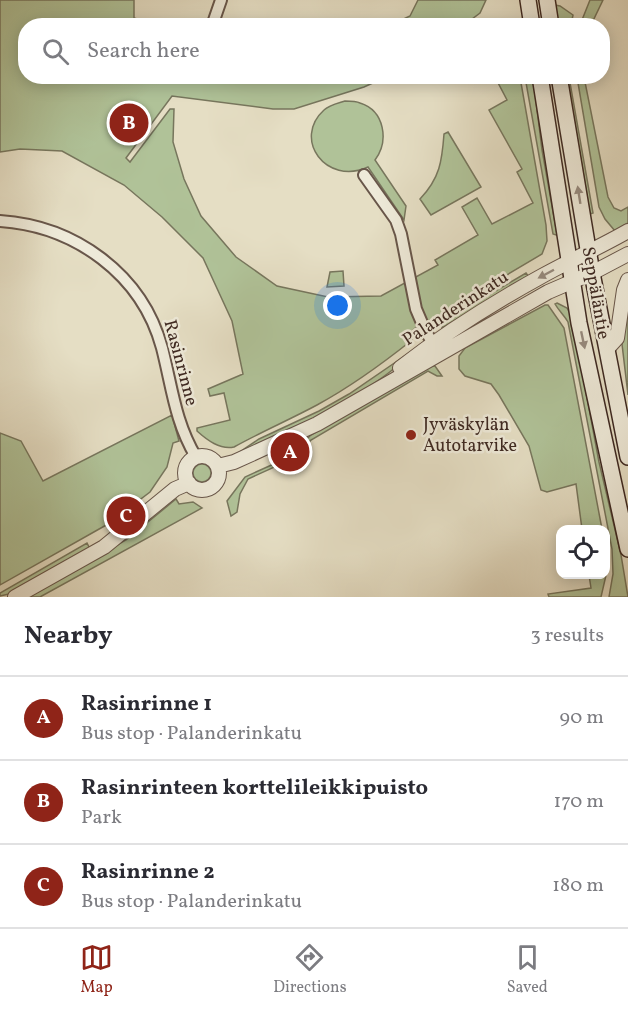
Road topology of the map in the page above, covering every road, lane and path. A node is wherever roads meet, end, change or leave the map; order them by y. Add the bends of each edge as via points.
1 (221, 0) edge
2 (528, 0) edge
3 (547, 0) edge
4 (215, 18) edge
5 (531, 18) edge
6 (550, 18) edge
7 (541, 84) edge
8 (560, 84) edge
9 (364, 175) dead end
10 (0, 221) edge
11 (628, 231) edge
12 (588, 252) junction
13 (628, 254) edge
14 (569, 262) junction
15 (592, 273) junction
16 (628, 280) edge
17 (572, 282) junction
18 (436, 349) junction
19 (607, 349) junction
20 (196, 457) junction
21 (628, 457) edge
22 (218, 466) junction
23 (189, 483) junction
24 (628, 549) edge
25 (15, 597) edge

1 - 4 street
2 - 5 main road
3 - 6 main road
7 - 14 main road, Seppäläntie
12 -> 8 main road, Seppäläntie
9 - 18 street via 396,220 416,309
10 - 20 street, Rasinrinne via 34,225 66,236 106,261 130,285 144,305 162,346 177,417
11 - 12 street, Palanderinkatu
12 - 14 street, Palanderinkatu
12 - 15 main road, Seppäläntie
13 - 15 street, Palanderinkatu
14 - 17 main road, Seppäläntie
14 -> 18 street, Palanderinkatu via 482,310
15 - 17 street, Palanderinkatu
15 - 19 main road, Seppäläntie
16 - 19 street, Seppäläntie via 617,338
17 - 18 street, Palanderinkatu
17 -> 24 main road, Seppäläntie
18 - 22 street, Palanderinkatu via 317,424
19 - 21 main road, Seppäläntie
20 - 22 street via 211,459
20 - 23 street via 186,468
22 - 23 street via 219,476 210,488 198,489
23 - 25 street via 174,489 104,547

